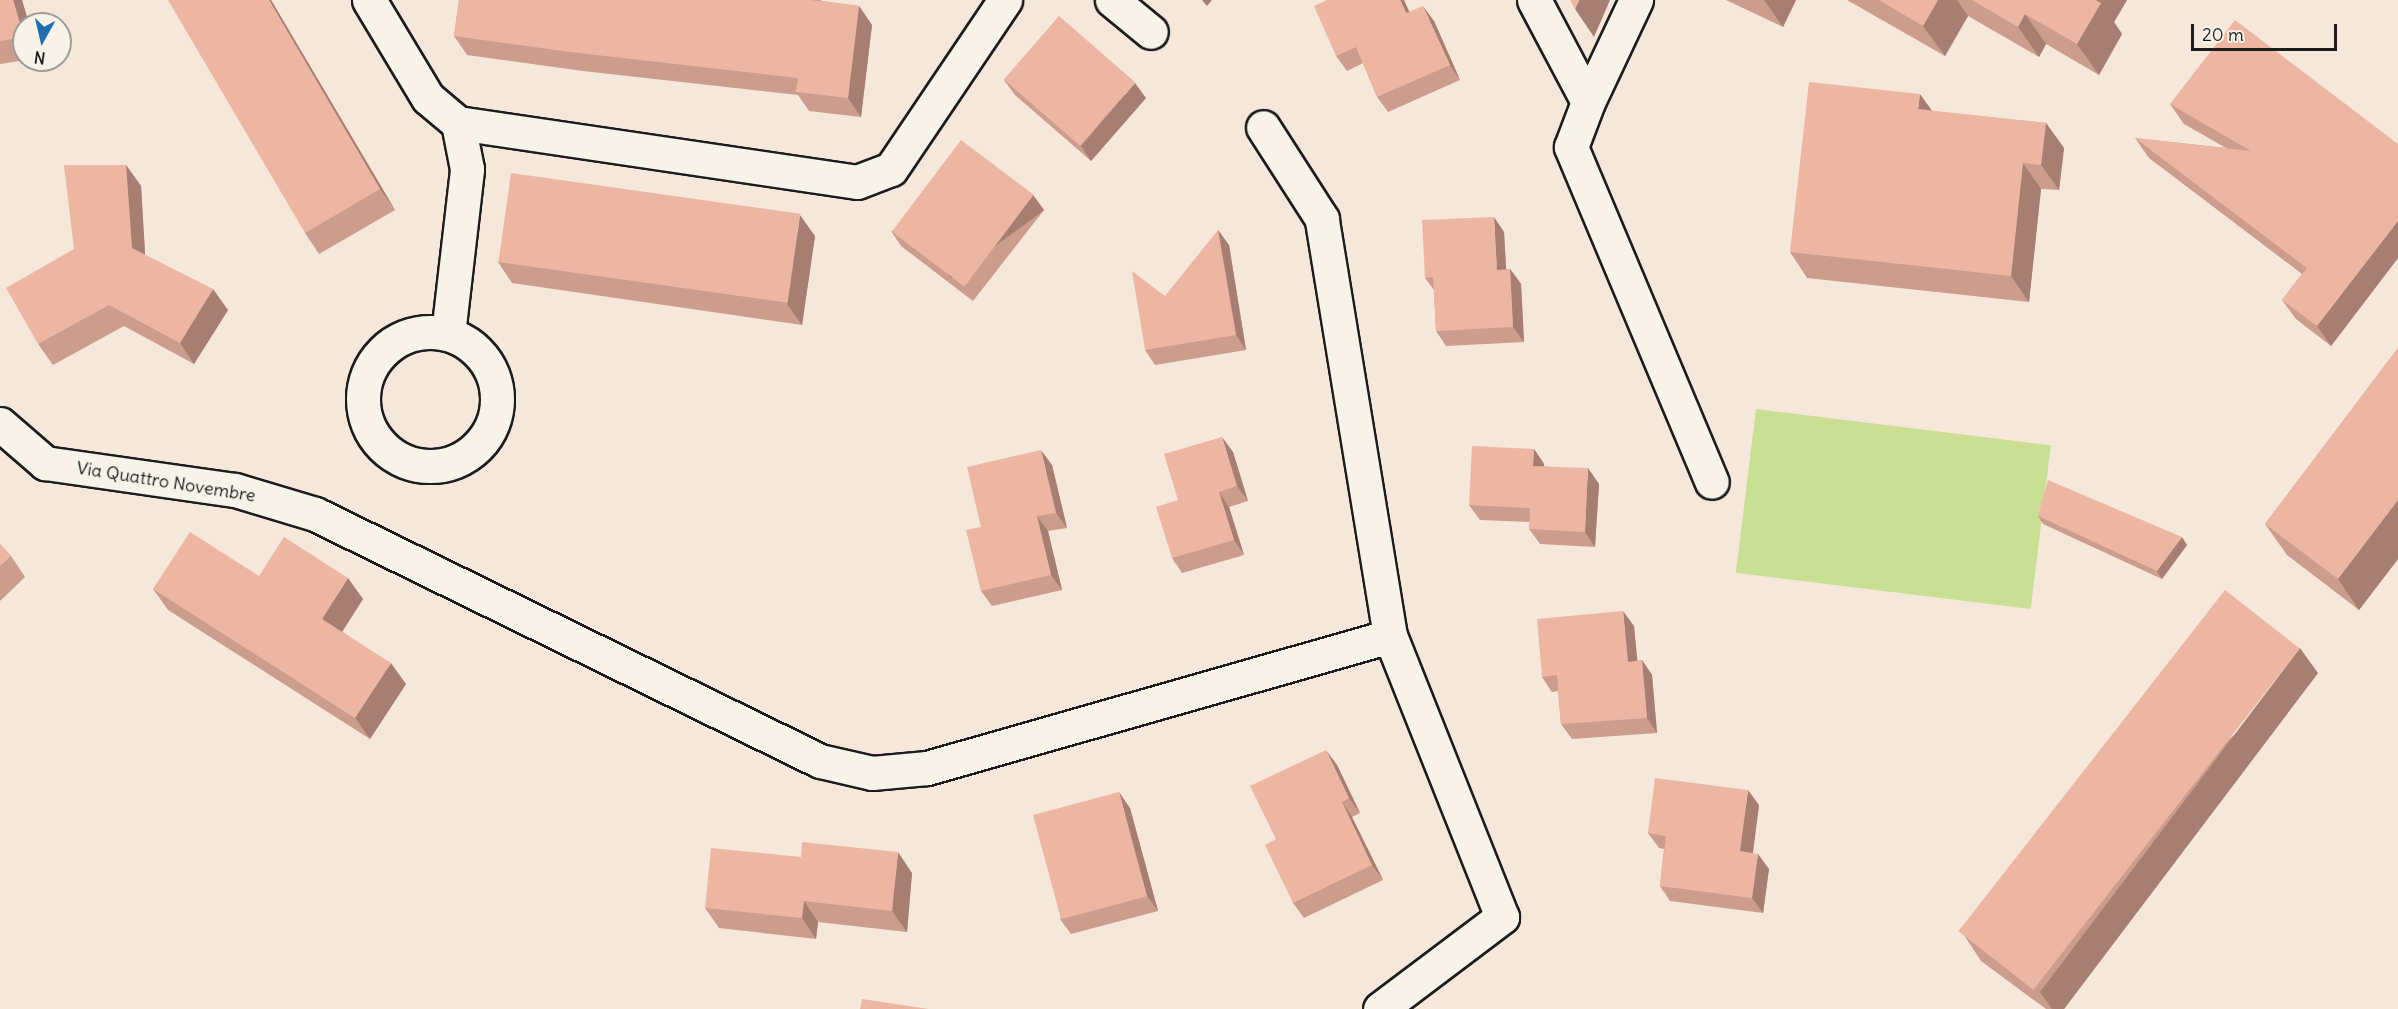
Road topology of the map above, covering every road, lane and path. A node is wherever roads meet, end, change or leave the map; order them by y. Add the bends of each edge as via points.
1 (369, 0) edge
2 (1005, 0) edge
3 (1112, 0) edge
4 (1534, 0) edge
5 (1636, 0) edge
6 (1151, 32) dead end
7 (1588, 102) junction
8 (458, 123) junction
9 (1263, 127) dead end
10 (448, 334) junction
11 (0, 424) edge
12 (1712, 482) dead end
13 (1390, 636) junction
14 (1380, 1009) edge

1 - 8 street via 428,98
2 - 8 street via 891,169 857,182
3 - 6 street
4 - 7 street
5 - 7 street
7 - 12 street via 1571,147
8 - 10 street via 467,169
9 - 13 street via 1322,219
10 - 10 street via 420,333 394,342 373,362 363,388 364,417 377,442 399,460 426,467 455,463 478,448 494,424 499,396 492,369 474,347
11 - 13 street, Via Quattro Novembre via 45,463 235,490 315,514 820,761 872,773 927,768
13 - 14 street via 1502,917

